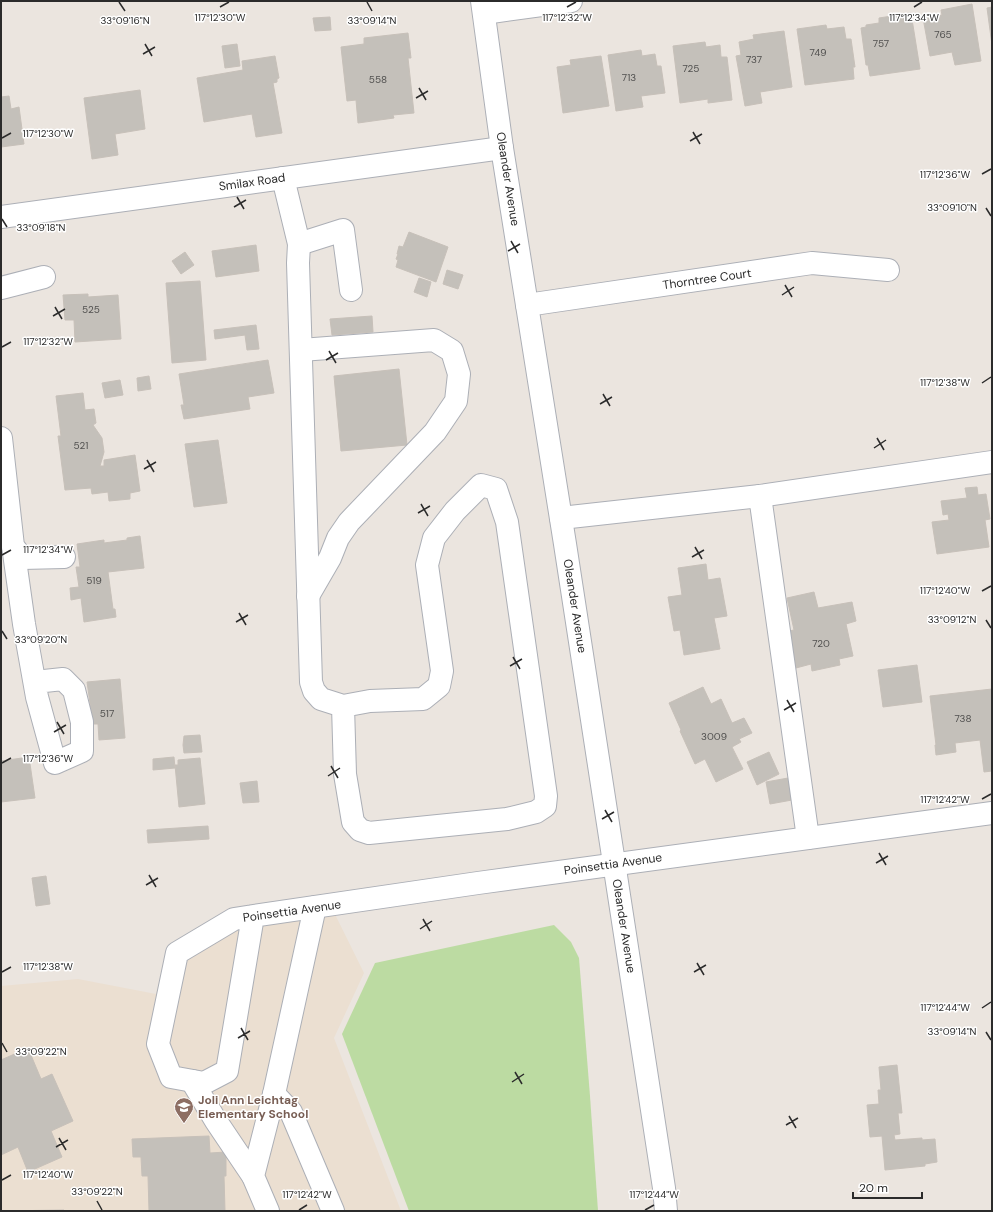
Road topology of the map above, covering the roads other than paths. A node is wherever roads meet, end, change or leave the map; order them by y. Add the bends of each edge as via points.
1 (571, 1) edge
2 (483, 7) edge
3 (502, 148) junction
4 (283, 178) junction
5 (1, 217) edge
6 (299, 244) junction
7 (888, 270) dead end
8 (44, 277) dead end
9 (1, 288) edge
10 (351, 290) dead end
11 (527, 305) junction
12 (301, 350) junction
13 (1, 438) edge
14 (992, 462) edge
15 (760, 496) junction
16 (561, 518) junction
17 (13, 546) junction
18 (64, 557) dead end
19 (308, 596) junction
20 (34, 682) dead end
21 (343, 706) junction
22 (992, 813) edge
23 (808, 838) junction
24 (615, 864) junction
25 (315, 908) junction
26 (243, 918) junction
27 (192, 1081) junction
28 (274, 1094) junction
29 (253, 1176) junction
30 (268, 1211) edge
31 (333, 1211) edge
32 (666, 1211) edge

1 - 2 street
2 - 3 street, Oleander Avenue
3 - 4 street, Smilax Road
3 - 11 street, Oleander Avenue
4 - 5 street, Smilax Road
4 - 6 street
6 - 10 street via 343,230
6 - 12 street
7 - 11 street, Thorntree Court via 812,263
8 - 9 street
11 - 16 street, Oleander Avenue
12 - 19 street
12 - 19 street via 434,340 452,351 459,374 456,401 435,432 349,522
13 - 17 street
14 - 15 street
15 - 16 street
15 - 23 street
16 - 24 street, Oleander Avenue
17 - 18 street via 22,558
17 - 20 street
19 - 21 street via 311,682 321,699
21 - 21 street via 370,701 424,699 439,686 442,671 427,565 434,538 455,511 481,485 496,489 507,522 546,796 545,806 536,812 507,818 369,833 360,830 353,822 345,774
22 - 23 street, Poinsettia Avenue
23 - 24 street, Poinsettia Avenue
24 - 25 street, Poinsettia Avenue
24 - 32 street, Oleander Avenue
25 - 26 street, Poinsettia Avenue
25 - 28 street
26 - 27 street via 227,1071 204,1083
26 - 27 street via 177,953 158,1044 171,1077
27 - 29 street
28 - 29 street
28 - 31 street via 291,1112
29 - 30 street

